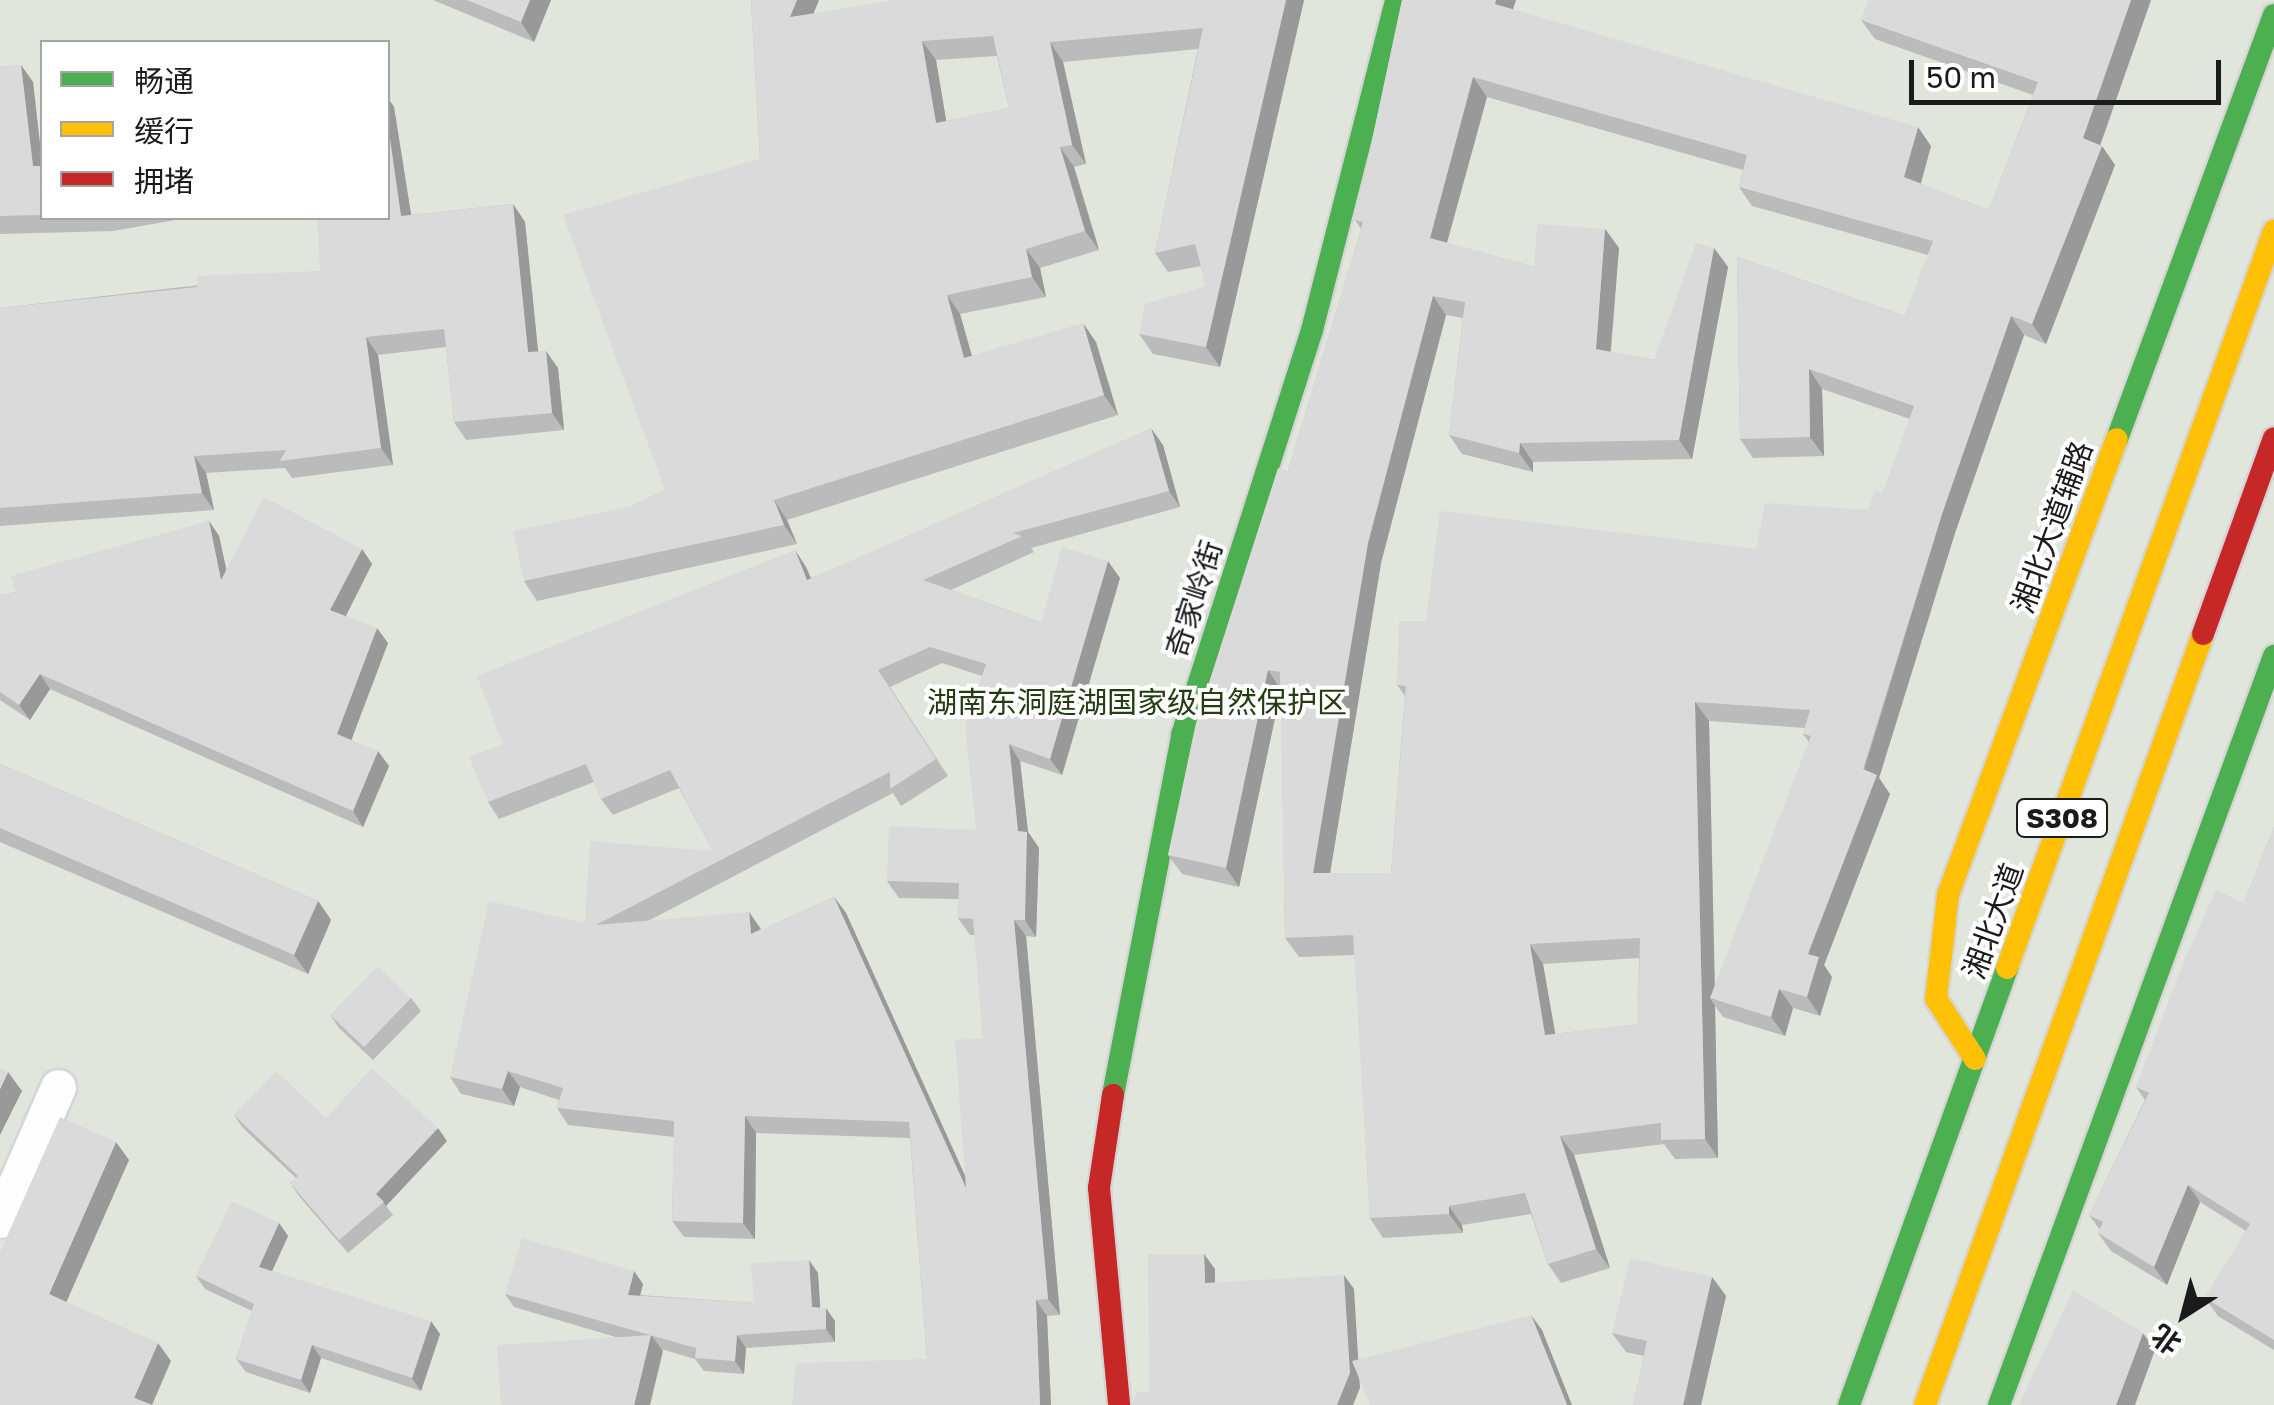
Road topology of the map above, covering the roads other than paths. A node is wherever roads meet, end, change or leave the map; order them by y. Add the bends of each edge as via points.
1 (1396, 0) edge
2 (2274, 15) edge
3 (2274, 231) edge
4 (2274, 438) edge
5 (2274, 656) edge
6 (1975, 1059) junction
7 (58, 1087) dead end
8 (1, 1217) edge
9 (1119, 1405) edge
10 (1849, 1405) edge
11 (1925, 1405) edge
12 (1999, 1405) edge

1 - 9 main road, 奇家岭街 via 1312,330 1182,735 1128,982 1100,1188
2 - 6 main road, 湘北大道辅路 via 1948,895 1936,998
3 - 6 main road, 湘北大道 / S308
4 - 11 main road, S308
5 - 12 main road
6 - 10 main road, 湘北大道 / S308
7 - 8 street

